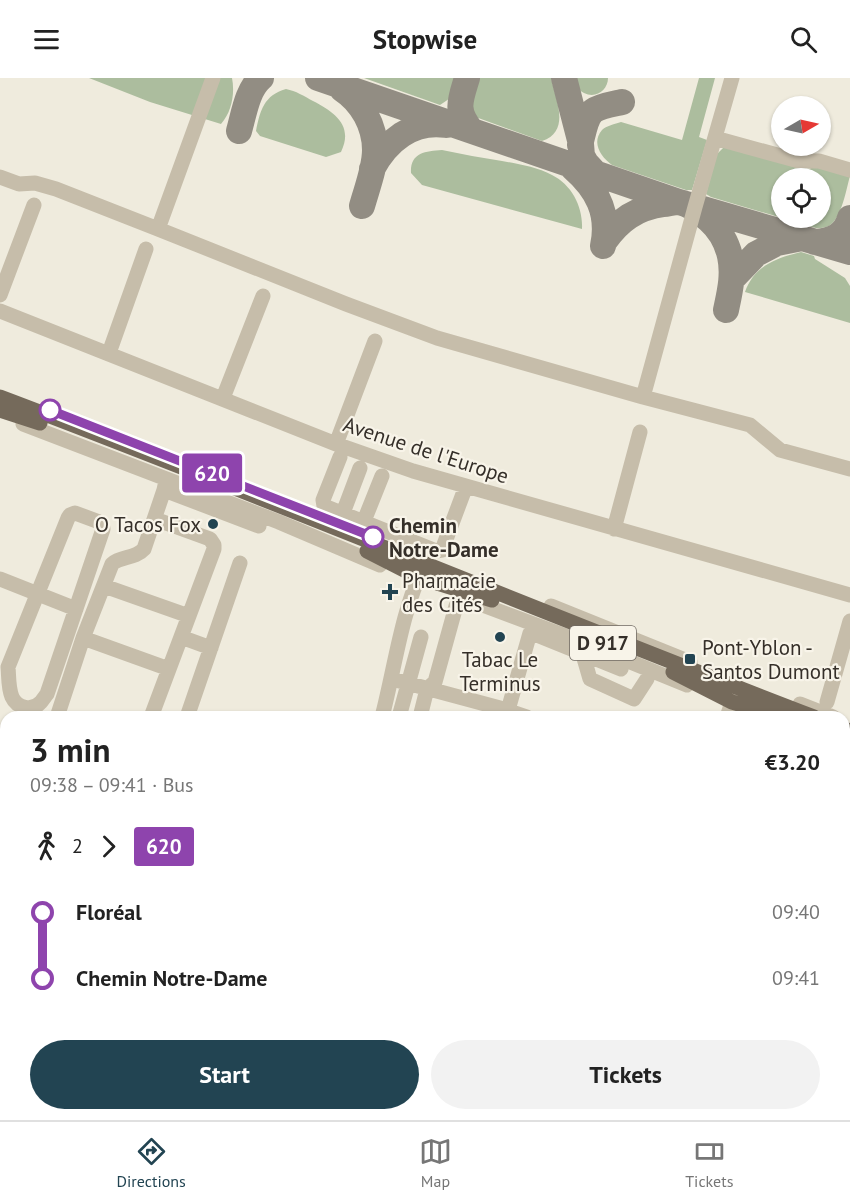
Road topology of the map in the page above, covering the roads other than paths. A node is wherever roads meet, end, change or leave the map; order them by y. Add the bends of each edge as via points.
1 (213, 78) edge
2 (732, 78) edge
3 (715, 138) junction
4 (850, 170) edge
5 (0, 177) edge
6 (34, 205) dead end
7 (158, 229) junction
8 (146, 249) dead end
9 (0, 295) edge
10 (263, 296) dead end
11 (0, 311) edge
12 (375, 341) dead end
13 (109, 353) junction
14 (0, 390) edge
15 (644, 397) junction
16 (0, 398) edge
17 (223, 398) junction
18 (0, 410) edge
19 (0, 417) edge
20 (640, 432) dead end
21 (338, 450) junction
22 (360, 468) dead end
23 (850, 469) edge
24 (382, 476) dead end
25 (166, 480) junction
26 (466, 486) junction
27 (343, 513) junction
28 (154, 519) junction
29 (364, 521) junction
30 (278, 523) junction
31 (614, 529) junction
32 (240, 563) dead end
33 (420, 575) junction
34 (0, 579) edge
35 (104, 586) junction
36 (38, 594) junction
37 (850, 595) edge
38 (460, 598) junction
39 (483, 601) junction
40 (76, 609) junction
41 (189, 616) junction
42 (850, 621) edge
43 (530, 633) junction
44 (181, 636) junction
45 (421, 637) dead end
46 (83, 638) junction
47 (580, 643) junction
48 (211, 648) junction
49 (169, 669) junction
50 (670, 675) junction
51 (392, 679) junction
52 (647, 679) junction
53 (409, 684) junction
54 (739, 688) junction
55 (427, 689) junction
56 (827, 702) dead end
57 (729, 709) edge
58 (59, 711) edge
59 (153, 711) edge
60 (189, 711) edge
61 (384, 711) edge
62 (401, 711) edge
63 (422, 711) edge
64 (499, 711) edge
65 (508, 711) edge
66 (798, 711) edge
67 (817, 711) edge

1 - 7 street
2 - 3 street
3 - 4 street via 799,161
3 - 15 street
5 - 7 street via 56,189
6 - 9 street
7 - 15 street via 437,338
8 - 13 street
10 - 17 street
11 - 13 street, Avenue de l'Europe
12 - 21 street
13 - 17 street, Avenue de l'Europe
14 - 67 street
15 - 23 street via 750,425 780,450
16 - 33 main road, D 917
17 - 21 street, Avenue de l'Europe
18 - 25 main road, D 917
19 - 25 street
20 - 31 street
21 - 26 street, Avenue de l'Europe
21 - 27 street via 323,500 324,506
22 - 27 street
24 - 29 street
25 - 28 street
25 - 30 main road, D 917
25 - 30 street
26 - 29 street via 442,550 436,551
26 - 31 street, Avenue de l'Europe
27 - 29 street
28 - 35 street via 144,549 139,555 116,560
28 - 41 street via 210,539 214,544
30 - 33 main road, D 917 via 359,547
31 - 37 street, Avenue de l'Europe
32 - 48 street
33 - 38 street
33 - 39 main road, D 917
33 - 51 street
33 - 54 main road, D 917 via 577,624
34 - 36 street
35 - 41 street
35 - 46 street
36 - 40 street
36 - 40 street via 70,515 75,513 102,523
36 - 40 street via 9,667 12,695 21,706 38,705 47,694
38 - 39 street
38 - 55 street via 435,682
39 - 43 street via 488,617
39 - 47 main road, D 917
41 - 44 street
42 - 56 street
43 - 47 street
43 - 65 street
44 - 48 street
44 - 49 street
45 - 53 street
46 - 49 street
46 - 58 street
47 - 50 main road, D 917
47 - 52 street
47 - 52 street via 590,679 634,699
48 - 60 street
49 - 59 street
50 - 52 street
50 - 57 main road, D 917
51 - 53 street
51 - 61 street
53 - 55 street
53 - 62 street
54 - 57 street
54 - 66 main road, D 917
55 - 63 street
55 - 64 street

